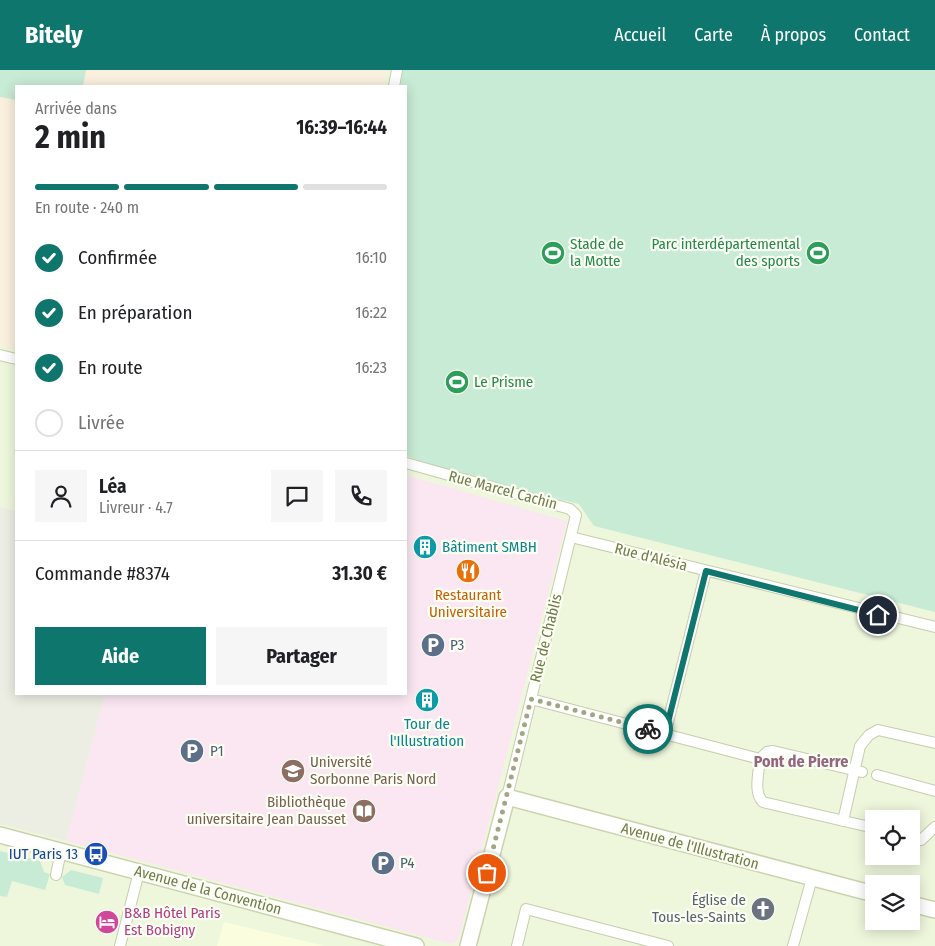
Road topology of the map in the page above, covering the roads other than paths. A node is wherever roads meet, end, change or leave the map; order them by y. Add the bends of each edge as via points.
1 (397, 70) edge
2 (394, 85) edge
3 (0, 355) edge
4 (15, 359) edge
5 (407, 463) edge
6 (571, 537) junction
7 (706, 571) junction
8 (935, 627) edge
9 (531, 699) junction
10 (665, 734) junction
11 (935, 743) edge
12 (760, 759) junction
13 (858, 771) junction
14 (877, 775) dead end
15 (935, 790) edge
16 (506, 797) junction
17 (843, 820) junction
18 (865, 826) edge
19 (935, 827) edge
20 (0, 835) edge
21 (920, 840) edge
22 (61, 851) junction
23 (139, 872) junction
24 (56, 875) dead end
25 (812, 878) junction
26 (865, 892) edge
27 (920, 906) edge
28 (935, 910) edge
29 (120, 946) edge
30 (416, 946) edge
31 (468, 946) edge
32 (517, 946) edge
33 (668, 946) edge
34 (793, 946) edge

1 - 2 street
3 - 4 street
5 - 6 street, Rue Marcel Cachin via 570,509 576,515
6 - 7 street, Rue d'Alésia
6 - 9 street, Rue de Chablis
7 - 8 street, Rue d'Alésia
7 - 10 street
9 - 10 street
9 - 16 street, Rue de Chablis
10 - 12 street
11 - 13 street via 878,730 860,746
12 - 13 street via 773,751
12 - 17 street via 758,793 763,802
13 - 17 street
14 - 15 street
16 - 25 street, Avenue de l'Illustration
16 - 31 street
17 - 18 street
19 - 21 street
20 - 22 street, Avenue de la Convention
22 - 23 street, Avenue de la Convention
22 - 24 street
23 - 29 street
23 - 30 street, Avenue de la Convention
25 - 26 street, Avenue de l'Illustration
25 - 34 street
27 - 28 street
32 - 33 street via 526,910

